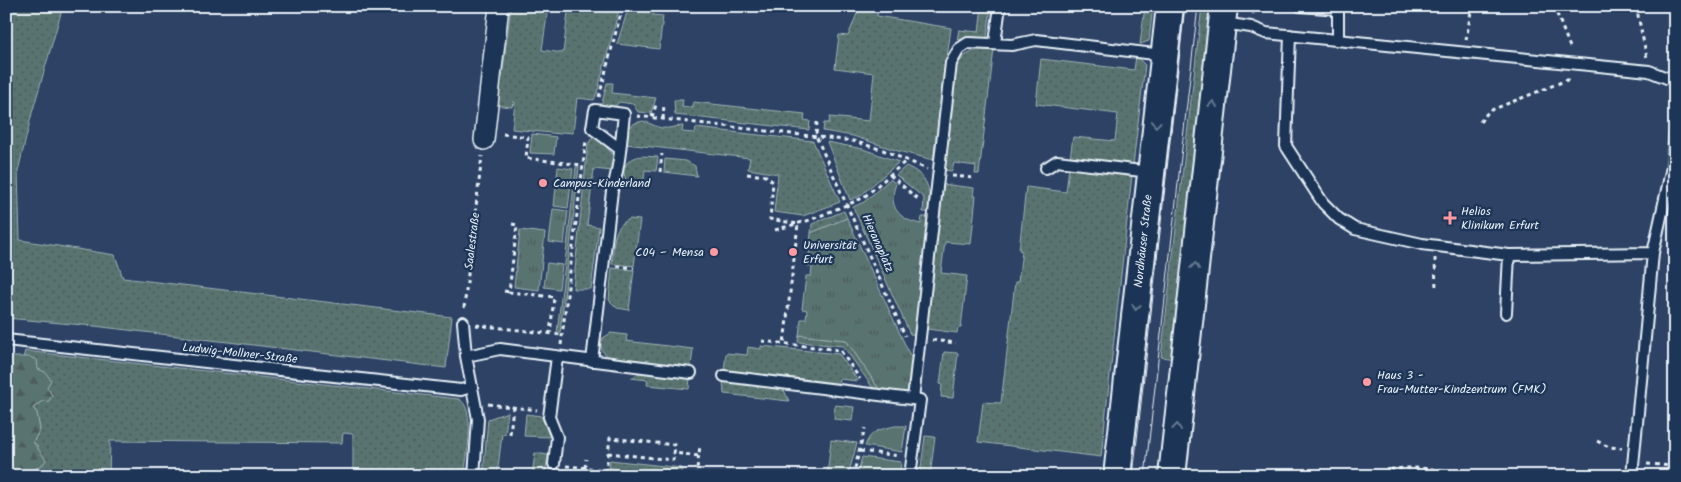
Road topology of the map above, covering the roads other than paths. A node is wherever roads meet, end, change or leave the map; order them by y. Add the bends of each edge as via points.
1 (499, 6) edge
2 (1000, 6) edge
3 (1170, 6) edge
4 (1300, 6) edge
5 (1339, 8) edge
6 (1223, 15) edge
7 (1290, 35) junction
8 (1338, 40) junction
9 (995, 43) junction
10 (1164, 55) junction
11 (1674, 81) edge
12 (1675, 130) edge
13 (484, 140) road end
14 (620, 149) junction
15 (1046, 168) dead end
16 (1673, 168) edge
17 (1151, 172) junction
18 (1653, 252) junction
19 (1509, 255) junction
20 (1506, 313) dead end
21 (463, 323) road end
22 (6, 340) edge
23 (466, 356) junction
24 (558, 357) junction
25 (592, 361) junction
26 (691, 373) dead end
27 (724, 376) dead end
28 (472, 387) junction
29 (916, 399) junction
30 (554, 464) road end
31 (1633, 472) edge
32 (474, 476) edge
33 (910, 476) edge
34 (1116, 476) edge
35 (1172, 476) edge

1 - 13 street
2 - 9 lane
3 - 10 main road, Nordhäuser Straße
4 - 5 lane
5 - 8 lane
6 - 7 lane
35 -> 6 main road
7 - 8 lane
7 - 19 lane via 1286,146 1323,203 1339,219 1355,228 1435,245
8 - 11 lane via 1649,70
9 - 10 lane via 1012,45 1036,40
9 - 29 lane via 968,44 953,58 917,361
10 -> 17 main road, Nordhäuser Straße
12 - 16 lane
14 - 14 lane via 624,114 595,110 592,128
14 - 25 lane
15 - 17 lane via 1057,161
16 - 18 lane
17 -> 34 main road, Nordhäuser Straße
18 - 19 lane
18 - 31 lane
19 - 20 lane
21 - 23 lane
22 - 28 lane, Ludwig-Mollner-Straße via 451,389
23 - 24 lane via 500,349
23 - 28 lane
24 - 25 lane
24 - 30 lane via 550,412 557,437
25 - 26 lane
27 - 29 lane
28 - 32 lane via 477,402 478,436
29 - 33 lane

